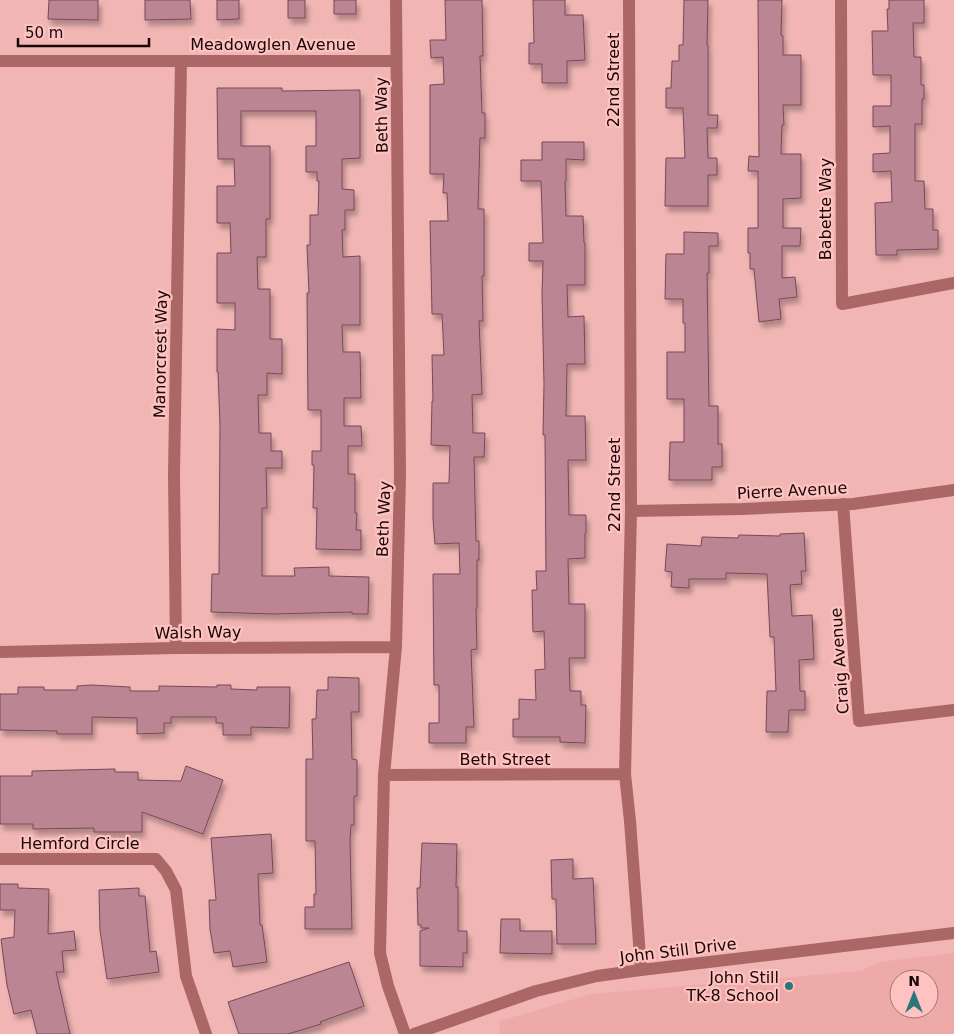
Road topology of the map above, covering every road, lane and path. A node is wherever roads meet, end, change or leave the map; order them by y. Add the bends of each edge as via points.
1 (396, 0) edge
2 (629, 0) edge
3 (841, 0) edge
4 (396, 60) junction
5 (0, 61) edge
6 (181, 61) junction
7 (954, 283) edge
8 (954, 490) edge
9 (843, 504) junction
10 (631, 511) junction
11 (396, 647) junction
12 (176, 648) junction
13 (0, 652) edge
14 (954, 710) edge
15 (626, 774) junction
16 (384, 775) junction
17 (0, 859) edge
18 (954, 934) edge
19 (641, 970) junction
20 (206, 1034) edge
21 (405, 1034) edge
22 (414, 1034) edge

1 - 4 street, Beth Way
2 - 10 street, 22nd Street
3 - 7 street, Babette Way via 842,304
4 - 6 street, Meadowglen Avenue
4 - 11 street, Beth Way via 400,475
5 - 6 street, Meadowglen Avenue
6 - 12 street, Manorcrest Way via 174,474
8 - 9 street, Pierre Avenue
9 - 10 street, Pierre Avenue
9 - 14 street, Craig Avenue via 859,721
10 - 15 street, 22nd Street
11 - 12 street, Walsh Way
11 - 16 street, Beth Way
12 - 13 street, Walsh Way
15 - 16 street, Beth Street
15 - 19 street, 22nd Street
16 - 21 street, Beth Way via 380,953
17 - 20 street, Hemford Circle via 156,859 176,890 186,976
18 - 19 street, John Still Drive
19 - 22 street, John Still Drive via 597,976 536,992

